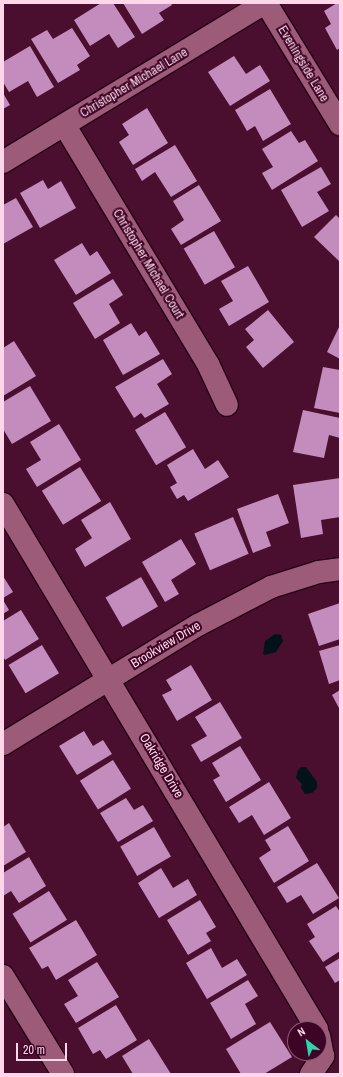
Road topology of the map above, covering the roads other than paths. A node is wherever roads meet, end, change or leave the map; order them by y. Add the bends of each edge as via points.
1 (266, 3) edge
2 (340, 124) edge
3 (65, 126) junction
4 (3, 162) edge
5 (227, 405) dead end
6 (3, 504) edge
7 (340, 569) edge
8 (109, 679) junction
9 (3, 744) edge
10 (3, 976) edge
11 (312, 1021) edge
12 (316, 1061) edge
13 (63, 1074) edge
14 (311, 1074) edge

1 - 2 street, Eveningside Lane
1 - 3 street, Christopher Michael Lane
3 - 4 street, Christopher Michael Lane
3 - 5 street, Christopher Michael Court via 208,364
6 - 8 street, Oakridge Drive
7 - 8 street, Brookview Drive via 319,572 271,587 198,625
8 - 9 street, Brookview Drive
8 - 11 street, Oakridge Drive
10 - 13 street
12 - 14 street

